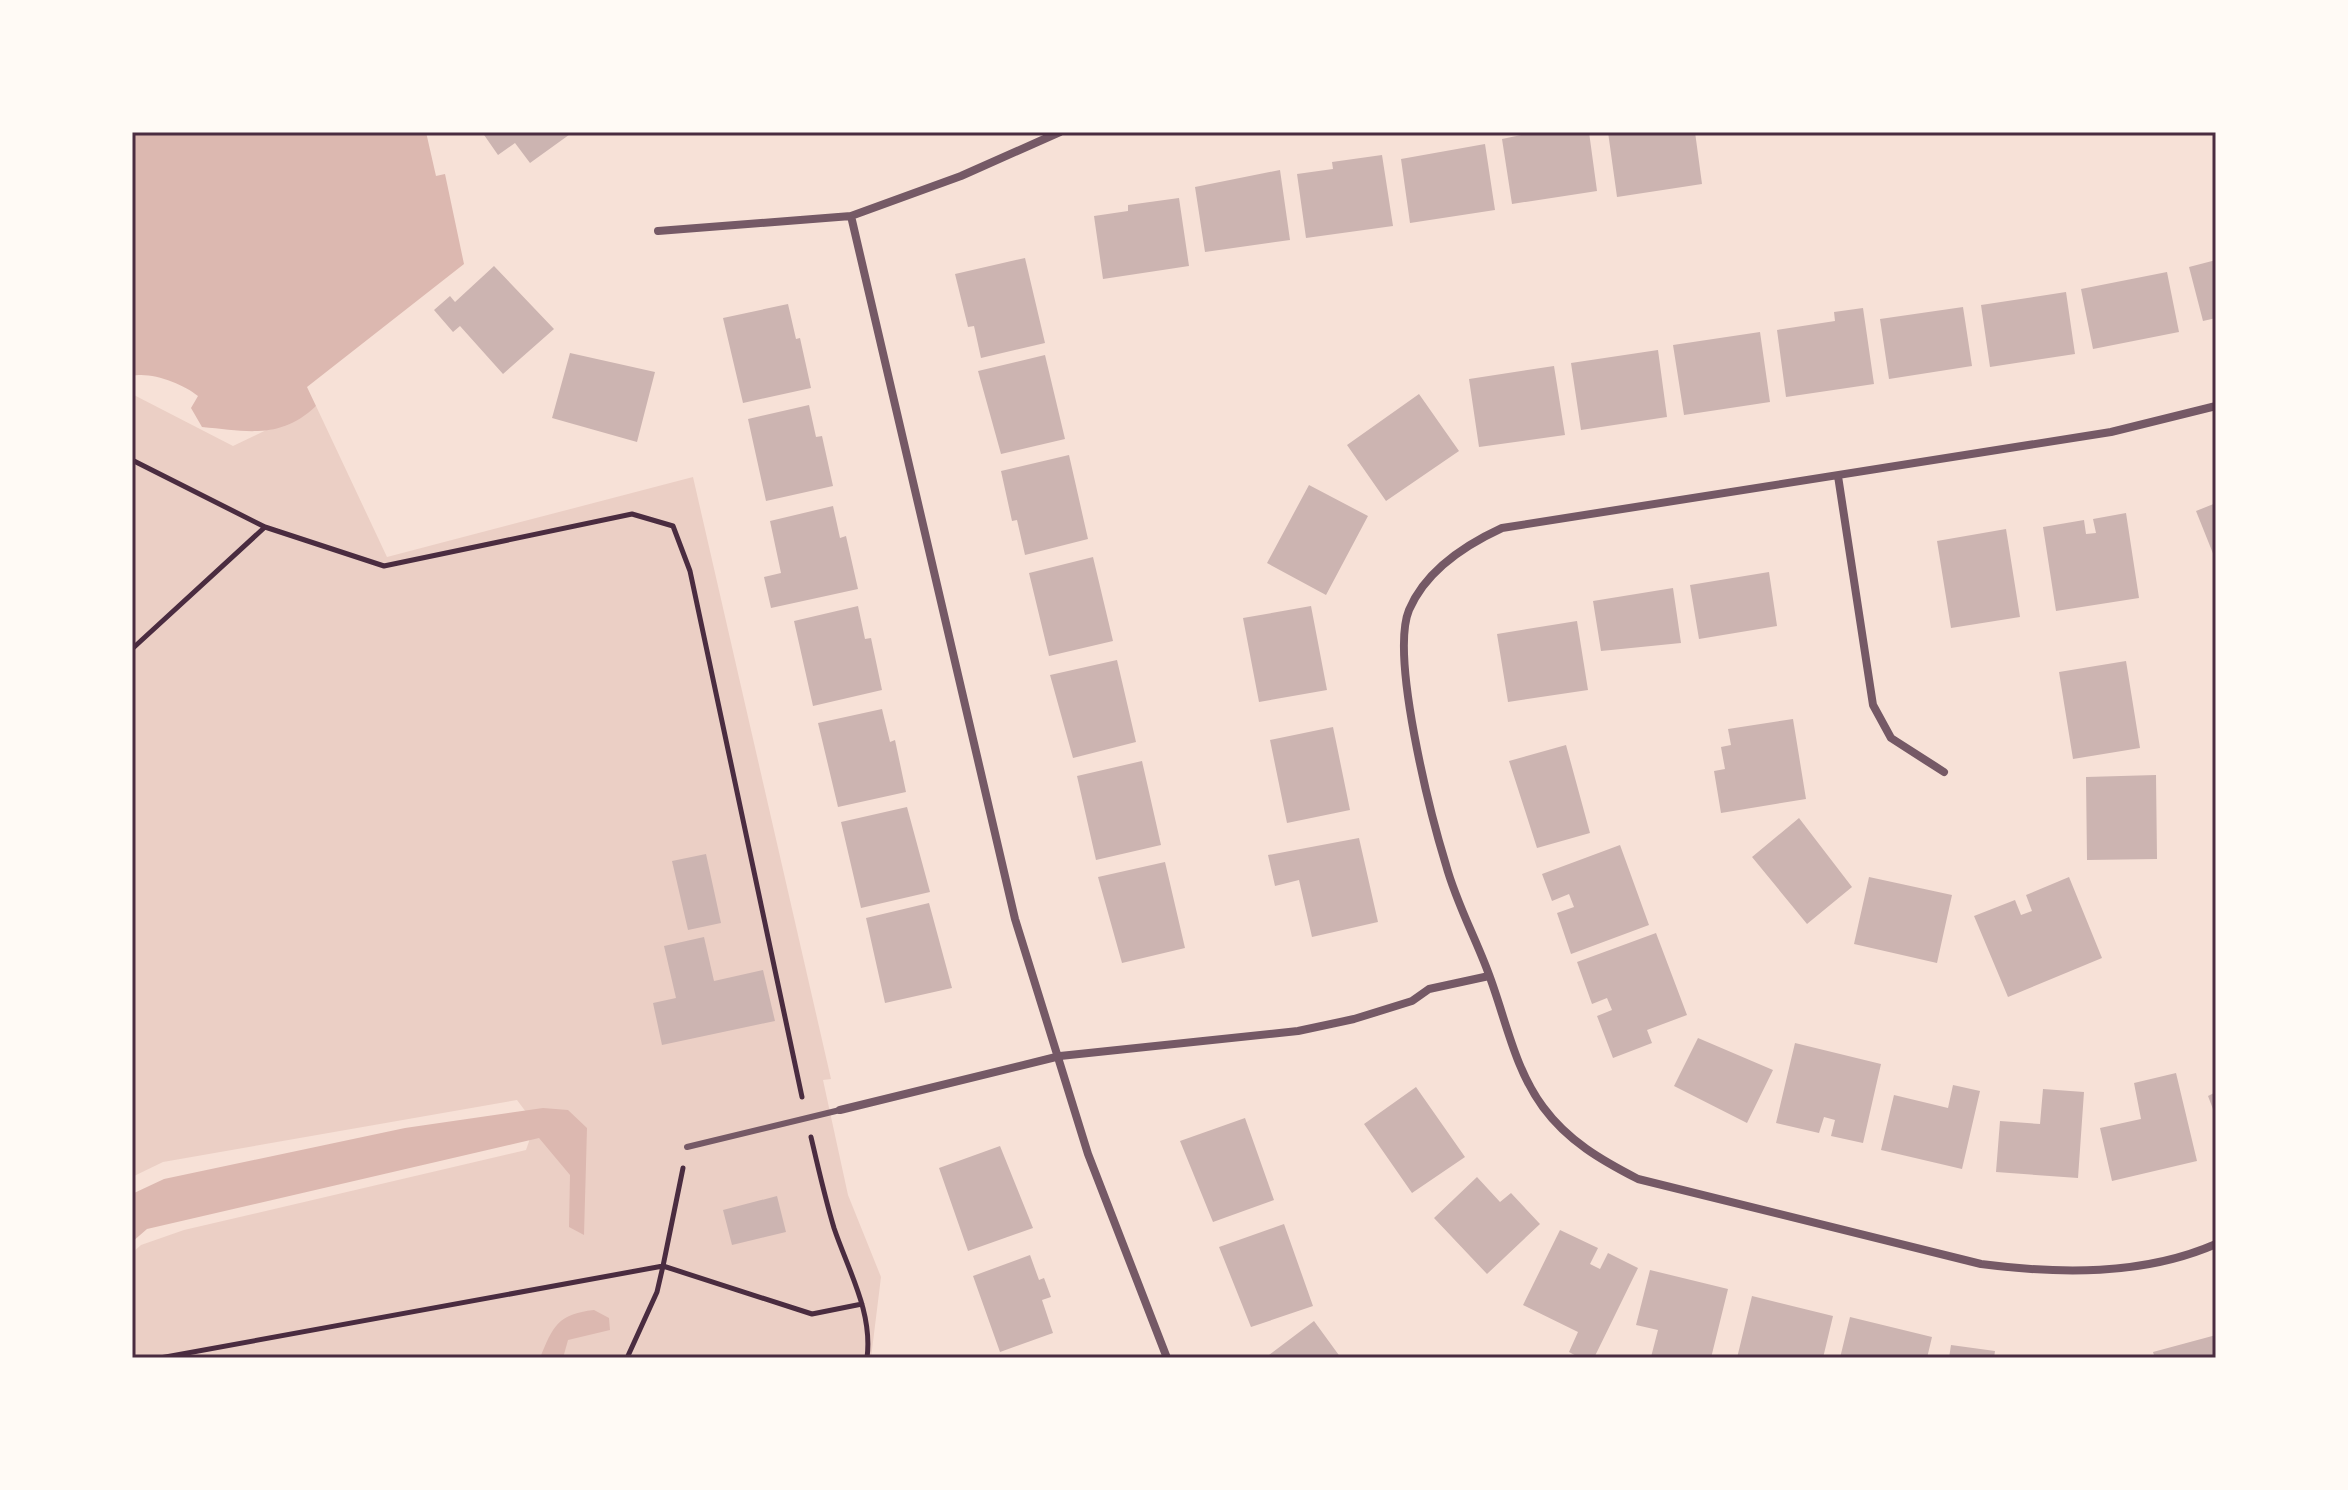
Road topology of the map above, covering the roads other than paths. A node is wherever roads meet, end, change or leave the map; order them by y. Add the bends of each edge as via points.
1 (1060, 132) edge
2 (851, 216) junction
3 (658, 231) dead end
4 (2216, 406) edge
5 (1838, 476) junction
6 (1944, 772) dead end
7 (1489, 976) junction
8 (1060, 1056) junction
9 (840, 1110) joint
10 (687, 1147) road end
11 (2216, 1244) edge
12 (1167, 1358) edge

1 - 2 street
2 - 3 street
2 - 8 street via 1015,919
4 - 5 street via 2111,432
5 - 6 street via 1876,713 1898,744
5 - 7 street via 1502,528 1467,544 1428,579 1409,609 1404,630 1406,692 1446,867
7 - 8 street via 1429,989 1412,1001 1298,1031
7 - 11 street via 1504,1027 1542,1106 1587,1153 1638,1179 1981,1264 2036,1271 2144,1266
8 - 9 street
8 - 12 street via 1088,1154
9 - 10 lane

